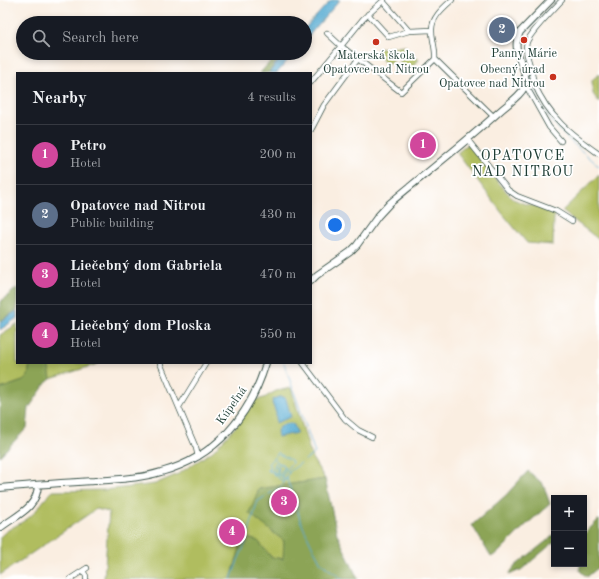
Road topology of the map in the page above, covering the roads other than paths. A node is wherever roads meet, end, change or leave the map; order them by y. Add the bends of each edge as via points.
1 (452, 0) edge
2 (551, 0) edge
3 (562, 0) edge
4 (384, 1) edge
5 (368, 14) junction
6 (432, 30) junction
7 (408, 31) junction
8 (327, 33) dead end
9 (341, 46) junction
10 (358, 59) junction
11 (436, 59) junction
12 (312, 81) edge
13 (529, 83) junction
14 (494, 117) junction
15 (312, 128) edge
16 (467, 139) junction
17 (560, 141) dead end
18 (599, 154) edge
19 (572, 221) dead end
20 (312, 280) edge
21 (160, 364) edge
22 (205, 364) edge
23 (266, 364) edge
24 (304, 364) edge
25 (179, 407) junction
26 (372, 437) dead end
27 (200, 455) junction
28 (38, 485) junction
29 (0, 488) edge
30 (0, 528) edge
31 (70, 579) edge
32 (86, 579) edge

1 - 6 street via 437,15
2 - 13 street via 517,38 517,50
3 - 13 street via 528,41 526,47
4 - 5 street
4 - 7 street
5 - 7 street via 389,38
5 - 9 street
6 - 7 street
6 - 11 street
8 - 9 street
9 - 10 street
9 - 12 street
10 - 11 street via 401,92
10 - 15 street via 324,105
11 - 14 street
13 - 14 street
13 - 17 street via 549,127
13 - 18 street via 564,128
14 - 16 street
16 - 19 street via 508,190 556,211
16 - 20 street via 390,203 350,252
21 - 25 street
22 - 25 street
23 - 27 street, Kúpeľná via 254,395 245,410 229,432
24 - 26 street via 345,419
25 - 27 street
27 - 28 street, Kúpeľná via 162,472 143,476
28 - 29 street, Kúpeľná
28 - 30 street via 32,504
31 - 32 street via 85,570

